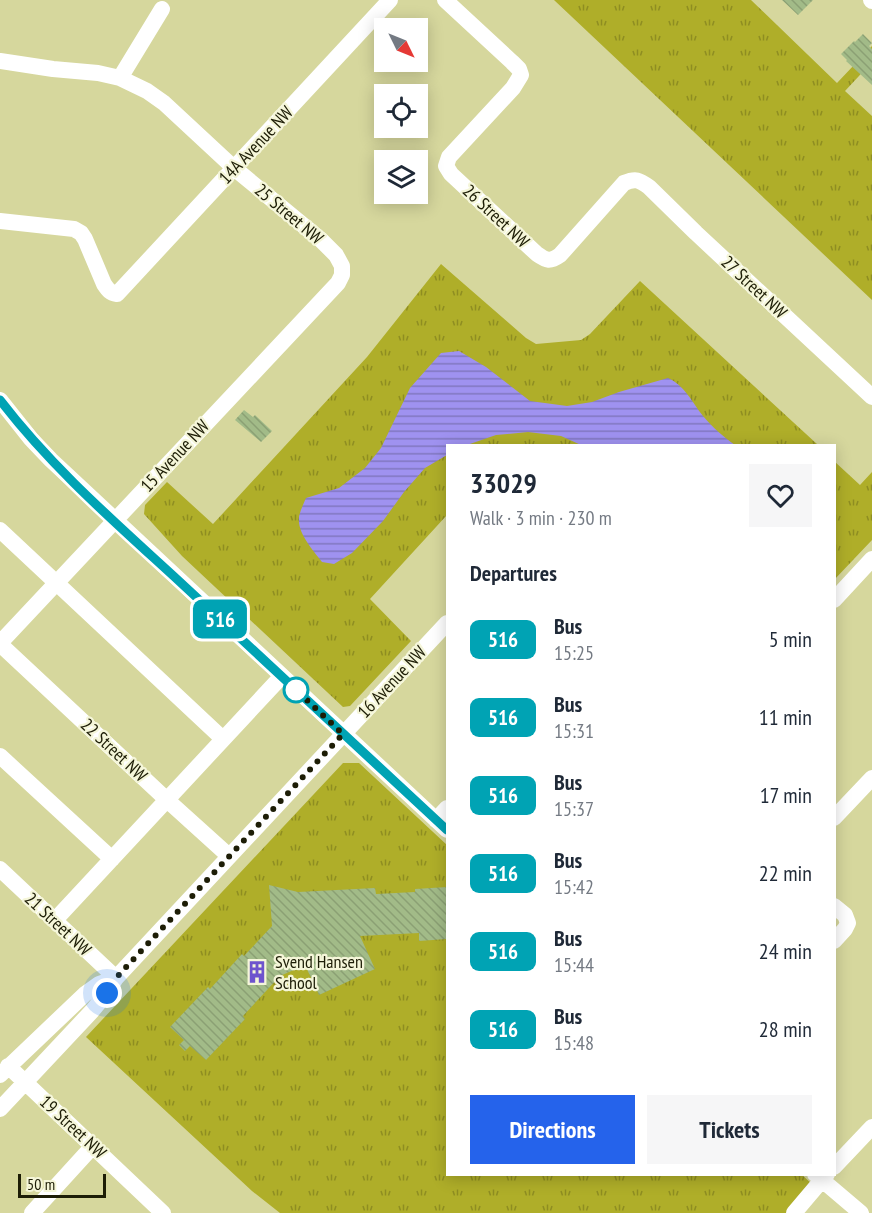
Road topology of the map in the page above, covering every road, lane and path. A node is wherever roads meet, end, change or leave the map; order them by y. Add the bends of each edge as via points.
1 (390, 0) edge
2 (446, 0) edge
3 (162, 9) dead end
4 (0, 61) edge
5 (120, 78) junction
6 (234, 168) junction
7 (635, 180) joint
8 (0, 221) edge
9 (342, 266) joint
10 (872, 397) edge
11 (0, 400) edge
12 (114, 521) junction
13 (0, 530) edge
14 (872, 559) edge
15 (57, 583) junction
16 (836, 598) edge
17 (446, 624) edge
18 (0, 643) edge
19 (282, 676) junction
20 (343, 734) junction
21 (223, 739) junction
22 (0, 756) edge
23 (872, 778) edge
24 (167, 800) junction
25 (836, 816) edge
26 (443, 819) edge
27 (229, 856) junction
28 (112, 859) junction
29 (0, 869) edge
30 (836, 908) edge
31 (55, 921) junction
32 (836, 939) edge
33 (116, 978) junction
34 (4, 1071) edge
35 (25, 1082) junction
36 (0, 1109) edge
37 (872, 1127) edge
38 (93, 1146) junction
39 (836, 1165) edge
40 (821, 1176) edge
41 (32, 1213) edge
42 (163, 1213) edge
43 (794, 1213) edge
44 (861, 1213) edge

1 - 6 street, 14A Avenue NW
2 - 7 street, 26 Street NW via 513,62 521,75 449,157 446,166 451,174 537,254 550,261 560,255 624,183
3 - 5 street
4 - 5 street, 25 Street NW
5 - 6 street, 25 Street NW via 164,103
6 - 8 street, 14A Avenue NW via 117,294 108,291 81,233
6 - 9 street, 25 Street NW via 321,240
7 - 10 street, 27 Street NW via 649,187
9 - 12 street, 15 Avenue NW via 338,283
11 - 12 street via 31,439
12 - 15 street, 15 Avenue NW
12 - 19 street
13 - 15 street
14 - 16 street
15 - 18 street, 15 Avenue NW
15 - 21 street
17 - 20 street, 16 Avenue NW
18 - 24 street, 22 Street NW
19 - 20 street
19 - 21 street
20 - 26 street
20 - 27 street, 16 Avenue NW
21 - 24 street
22 - 28 street
23 - 25 street
24 - 27 street, 22 Street NW
24 - 28 street
27 - 33 street, 16 Avenue NW
28 - 31 street
29 - 31 street, 21 Street NW
30 - 32 street via 848,923
31 - 33 street, 21 Street NW
33 - 34 street, 16 Avenue NW via 85,994
33 - 35 street, 16 Avenue NW via 92,1011
34 - 35 street, 19 Street NW
35 - 36 street, 16 Avenue NW
35 - 38 street, 19 Street NW
37 - 39 street
38 - 41 street
38 - 42 street, 19 Street NW
40 - 43 street
40 - 44 street

